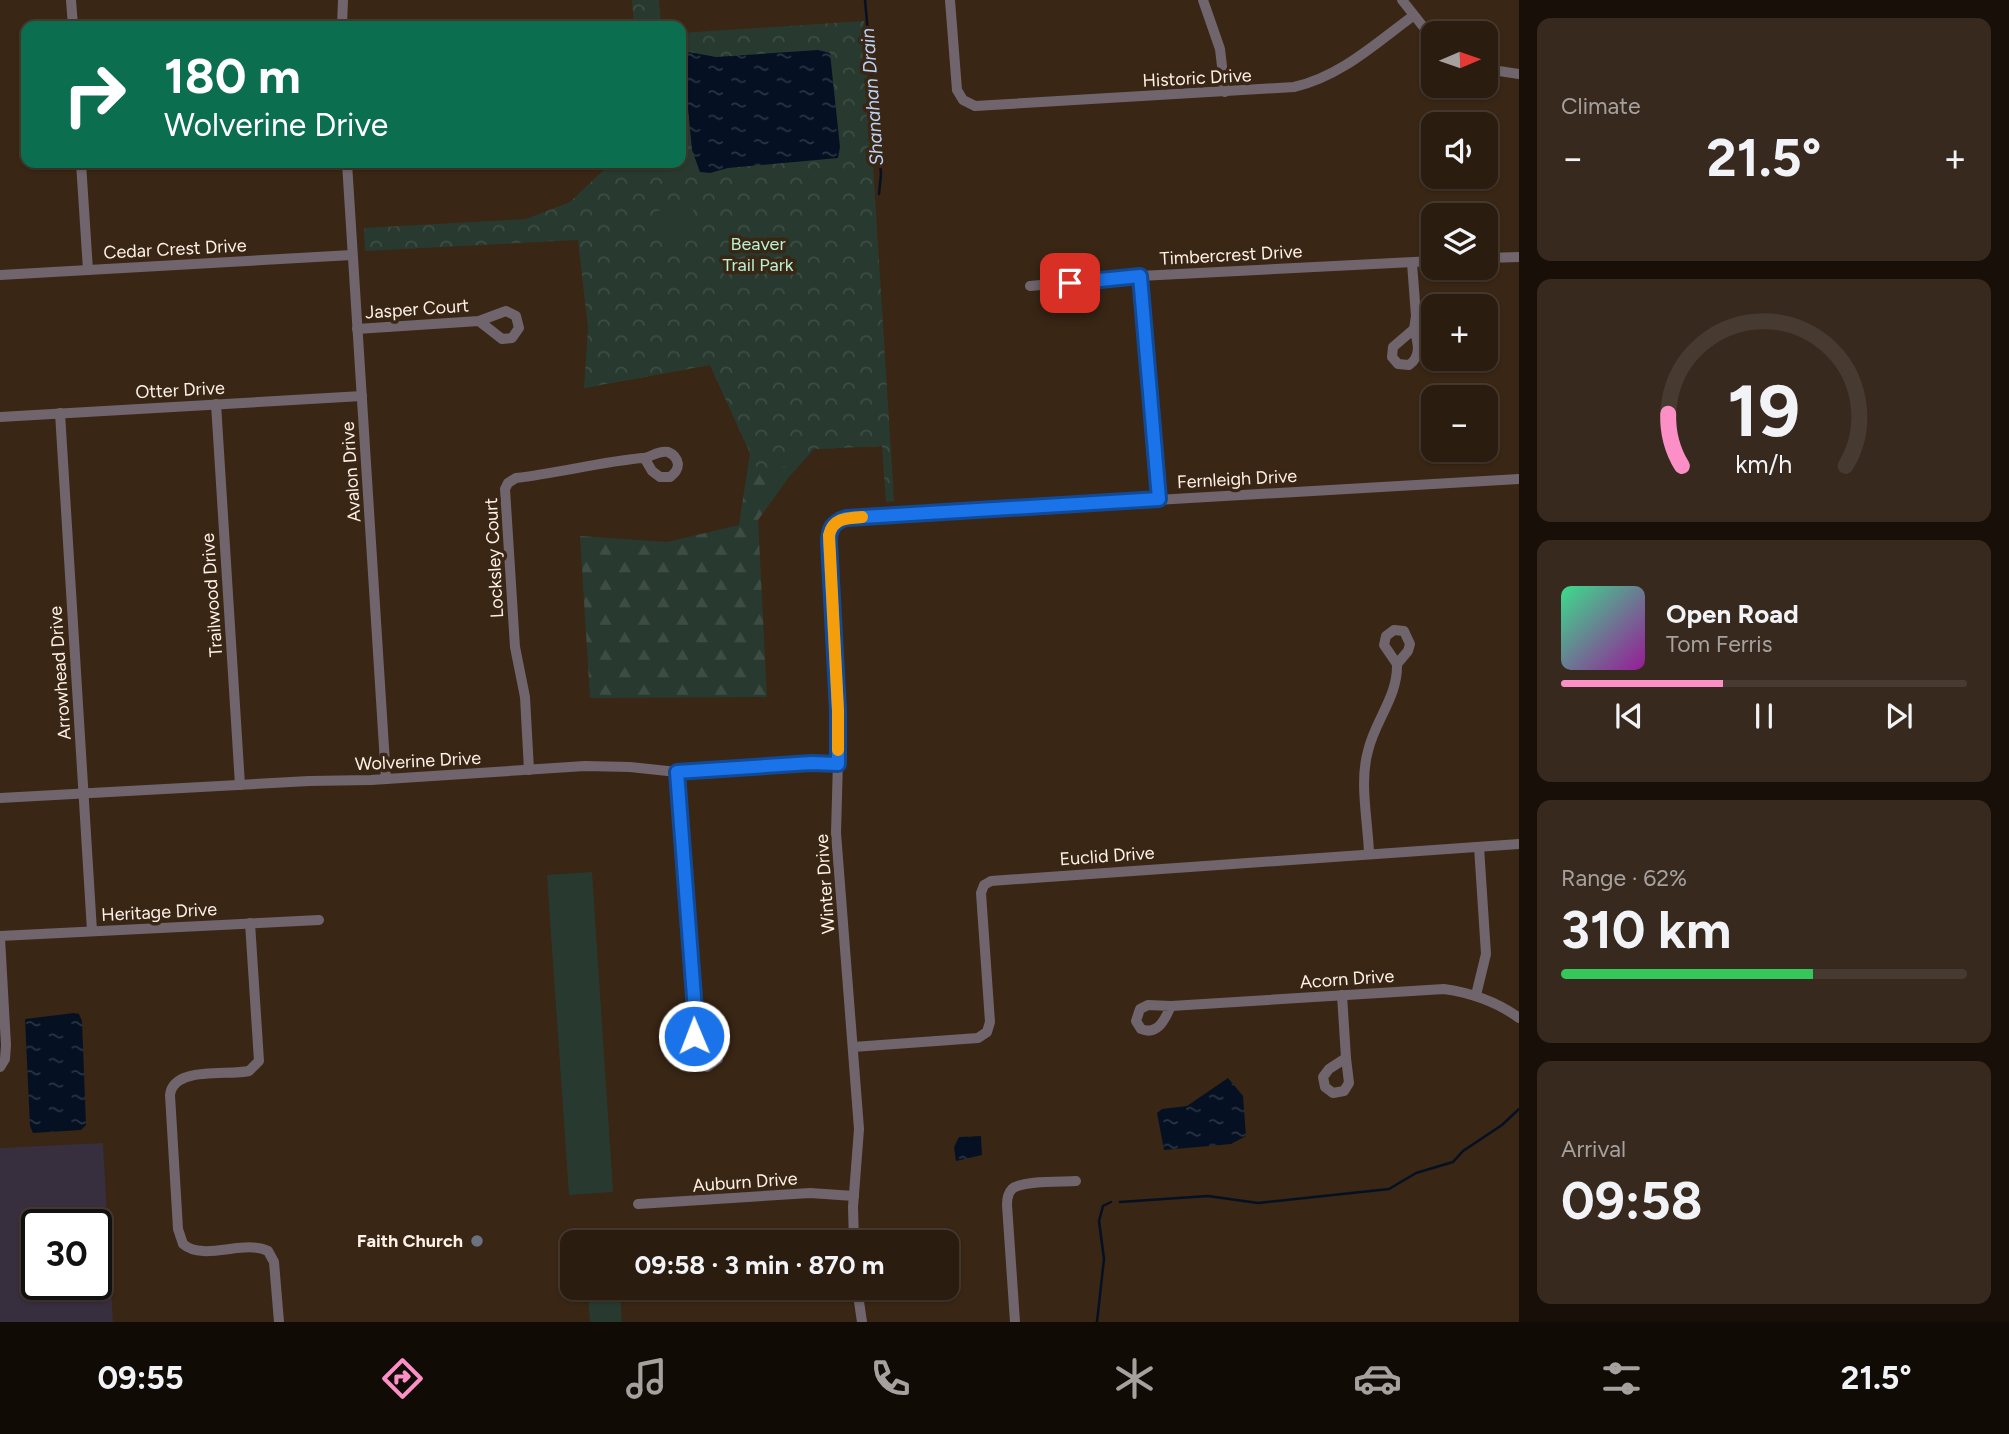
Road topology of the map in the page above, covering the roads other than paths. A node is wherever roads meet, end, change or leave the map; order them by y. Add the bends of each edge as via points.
1 (71, 0) edge
2 (344, 0) edge
3 (950, 0) edge
4 (1203, 0) edge
5 (1402, 0) edge
6 (1413, 16) junction
7 (73, 21) edge
8 (342, 21) edge
9 (1421, 25) edge
10 (1498, 71) edge
11 (1519, 74) edge
12 (1225, 92) junction
13 (82, 168) edge
14 (347, 168) edge
15 (352, 255) junction
16 (1519, 257) edge
17 (1498, 258) edge
18 (1421, 262) edge
19 (1412, 263) junction
20 (88, 270) junction
21 (0, 275) edge
22 (1140, 276) junction
23 (1030, 286) dead end
24 (479, 321) dead end
25 (357, 329) junction
26 (1414, 329) dead end
27 (362, 396) junction
28 (216, 404) junction
29 (60, 413) junction
30 (0, 416) edge
31 (645, 459) dead end
32 (1519, 479) edge
33 (1159, 499) junction
34 (834, 524) joint
35 (1397, 664) dead end
36 (838, 764) junction
37 (530, 770) junction
38 (677, 772) junction
39 (386, 779) junction
40 (240, 785) junction
41 (83, 794) junction
42 (0, 798) edge
43 (1519, 844) edge
44 (1479, 847) junction
45 (1369, 853) junction
46 (319, 919) dead end
47 (250, 923) junction
48 (92, 931) junction
49 (0, 937) edge
50 (1342, 995) junction
51 (1476, 995) junction
52 (1171, 1006) dead end
53 (1519, 1018) edge
54 (696, 1024) dead end
55 (853, 1047) junction
56 (1346, 1058) dead end
57 (0, 1068) edge
58 (1076, 1181) dead end
59 (854, 1196) junction
60 (638, 1204) dead end
61 (854, 1230) edge
62 (859, 1300) edge
63 (279, 1322) edge
64 (862, 1322) edge
65 (1014, 1322) edge

1 - 7 street
2 - 8 street
3 - 12 street, Historic Drive via 956,84 969,105
4 - 12 street via 1220,49
5 - 6 street
6 - 9 street
6 - 12 street, Historic Drive via 1346,66 1315,82
10 - 11 street
13 - 20 street
14 - 15 street, Avalon Drive
15 - 20 street, Cedar Crest Drive
15 - 25 street, Avalon Drive
16 - 17 street
18 - 19 street, Timbercrest Drive
19 - 22 street, Timbercrest Drive
19 - 26 street
20 - 21 street, Cedar Crest Drive
22 - 23 street, Timbercrest Drive
22 - 33 street
24 - 25 street, Jasper Court
25 - 27 street, Avalon Drive
27 - 28 street, Otter Drive
27 - 39 street, Avalon Drive
28 - 29 street, Otter Drive
28 - 40 street, Trailwood Drive
29 - 30 street, Otter Drive
29 - 41 street, Arrowhead Drive
31 - 37 street, Locksley Court via 516,478 505,489 515,647 525,697
32 - 33 street, Fernleigh Drive
33 - 34 street, Fernleigh Drive via 846,518
34 - 36 street, Winter Drive via 829,542
35 - 45 street via 1395,688 1370,741 1365,765
36 - 38 street, Wolverine Drive
36 - 55 street, Winter Drive via 836,833
37 - 38 street, Wolverine Drive via 605,766
37 - 39 street, Wolverine Drive
38 - 54 street
39 - 40 street, Wolverine Drive
40 - 41 street, Wolverine Drive
41 - 42 street, Wolverine Drive
41 - 48 street, Arrowhead Drive
43 - 44 street, Euclid Drive
44 - 45 street, Euclid Drive
44 - 51 street via 1486,954
45 - 55 street, Euclid Drive via 991,881 981,893 987,1032 978,1038
46 - 47 street, Heritage Drive
47 - 48 street, Heritage Drive
47 - 63 street via 258,1061 249,1071 184,1077 173,1085 178,1222 180,1240 193,1250 256,1247 268,1251 274,1262
48 - 49 street, Heritage Drive
49 - 57 street via 6,1045
50 - 51 street, Acorn Drive via 1444,989
50 - 52 street, Acorn Drive
50 - 56 street
51 - 53 street, Acorn Drive
55 - 59 street, Winter Drive via 859,1141
58 - 65 street via 1022,1184 1009,1193
59 - 60 street, Auburn Drive via 810,1193
59 - 61 street, Winter Drive
62 - 64 street

